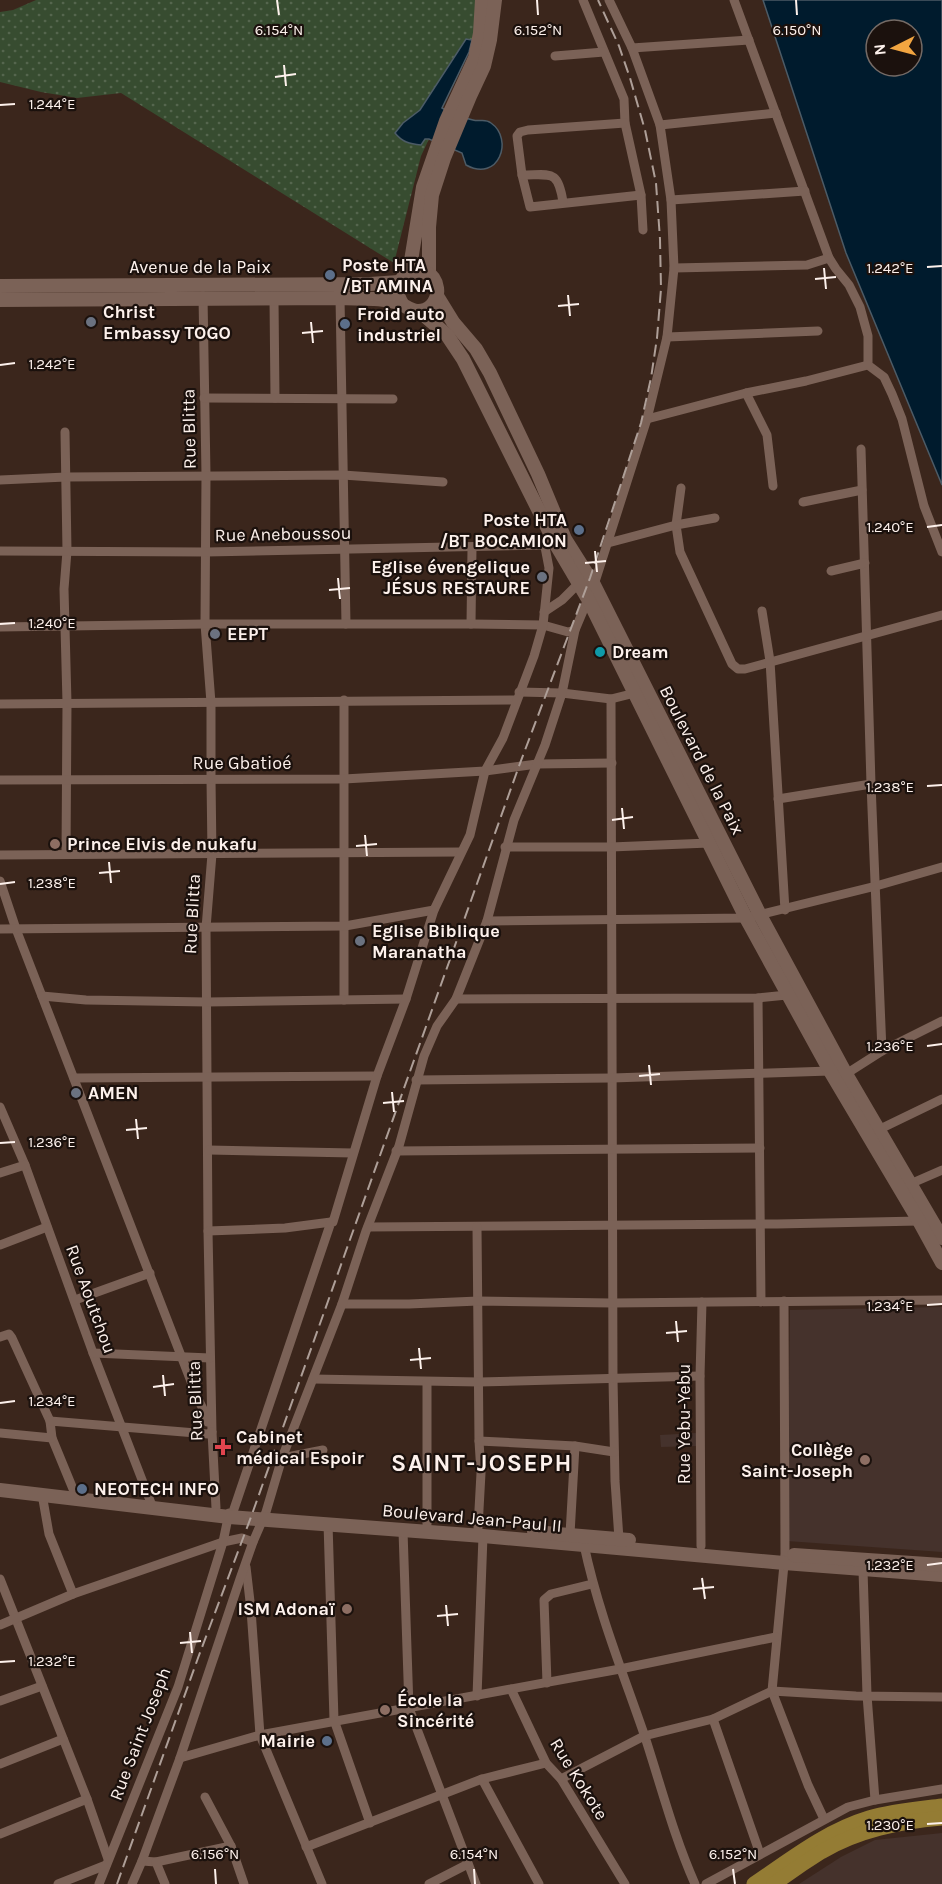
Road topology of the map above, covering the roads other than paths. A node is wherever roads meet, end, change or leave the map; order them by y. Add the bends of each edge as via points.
1 (482, 0) edge
2 (495, 0) edge
3 (583, 0) edge
4 (609, 0) edge
5 (734, 0) edge
6 (749, 40) junction
7 (632, 48) junction
8 (604, 52) junction
9 (555, 56) dead end
10 (479, 62) junction
11 (776, 112) junction
12 (625, 123) junction
13 (660, 125) junction
14 (433, 173) junction
15 (522, 176) junction
16 (805, 191) junction
17 (641, 195) junction
18 (671, 200) junction
19 (563, 202) junction
20 (643, 230) dead end
21 (829, 258) junction
22 (674, 268) junction
23 (429, 274) junction
24 (404, 278) junction
25 (0, 286) edge
26 (203, 291) junction
27 (437, 296) junction
28 (340, 298) junction
29 (274, 299) junction
30 (0, 300) edge
31 (403, 304) junction
32 (419, 311) junction
33 (818, 331) dead end
34 (668, 337) junction
35 (868, 365) junction
36 (746, 393) junction
37 (204, 398) junction
38 (275, 398) junction
39 (342, 399) junction
40 (393, 399) dead end
41 (647, 419) junction
42 (65, 432) dead end
43 (521, 436) junction
44 (505, 444) junction
45 (861, 449) dead end
46 (206, 475) junction
47 (344, 475) junction
48 (66, 477) junction
49 (0, 480) edge
50 (442, 482) dead end
51 (773, 486) dead end
52 (681, 488) dead end
53 (862, 490) junction
54 (802, 502) dead end
55 (716, 518) dead end
56 (676, 525) junction
57 (555, 543) junction
58 (609, 543) junction
59 (472, 548) junction
60 (345, 549) junction
61 (0, 551) edge
62 (67, 551) junction
63 (206, 552) junction
64 (942, 552) edge
65 (865, 563) junction
66 (831, 571) dead end
67 (586, 590) junction
68 (762, 611) dead end
69 (544, 612) junction
70 (942, 615) edge
71 (205, 624) junction
72 (346, 624) junction
73 (471, 624) junction
74 (65, 625) junction
75 (543, 625) junction
76 (0, 627) edge
77 (576, 630) junction
78 (866, 636) junction
79 (771, 661) junction
80 (640, 692) junction
81 (562, 693) junction
82 (518, 696) junction
83 (611, 699) junction
84 (344, 700) junction
85 (67, 703) junction
86 (210, 703) junction
87 (0, 704) edge
88 (612, 763) junction
89 (537, 765) junction
90 (485, 771) junction
91 (211, 779) junction
92 (344, 779) junction
93 (0, 780) edge
94 (66, 780) junction
95 (871, 784) junction
96 (778, 799) junction
97 (709, 843) junction
98 (505, 847) junction
99 (611, 847) junction
100 (461, 852) junction
101 (345, 853) junction
102 (66, 854) junction
103 (212, 854) junction
104 (0, 855) edge
105 (942, 867) edge
106 (0, 881) edge
107 (876, 886) junction
108 (434, 910) junction
109 (785, 910) junction
110 (753, 917) junction
111 (611, 920) junction
112 (487, 921) junction
113 (345, 926) junction
114 (206, 928) junction
115 (0, 929) edge
116 (16, 929) junction
117 (787, 994) junction
118 (42, 996) junction
119 (611, 998) junction
120 (758, 998) junction
121 (406, 999) junction
122 (456, 999) junction
123 (344, 1000) junction
124 (207, 1002) junction
125 (942, 1021) edge
126 (882, 1051) junction
127 (830, 1071) junction
128 (760, 1074) junction
129 (846, 1074) junction
130 (208, 1076) junction
131 (377, 1076) junction
132 (74, 1078) junction
133 (612, 1078) junction
134 (416, 1080) junction
135 (942, 1099) edge
136 (0, 1107) edge
137 (878, 1130) junction
138 (760, 1148) junction
139 (612, 1149) junction
140 (209, 1150) junction
141 (396, 1151) junction
142 (352, 1153) junction
143 (25, 1165) junction
144 (942, 1170) edge
145 (0, 1173) edge
146 (910, 1184) junction
147 (924, 1218) junction
148 (331, 1222) junction
149 (760, 1224) junction
150 (612, 1226) junction
151 (47, 1227) junction
152 (368, 1227) junction
153 (477, 1227) junction
154 (208, 1231) junction
155 (942, 1238) edge
156 (0, 1245) edge
157 (942, 1263) edge
158 (150, 1273) junction
159 (75, 1300) junction
160 (942, 1300) edge
161 (478, 1301) junction
162 (784, 1301) junction
163 (702, 1302) junction
164 (761, 1302) junction
165 (612, 1303) junction
166 (342, 1304) junction
167 (0, 1337) edge
168 (93, 1353) junction
169 (181, 1356) junction
170 (210, 1358) junction
171 (700, 1376) junction
172 (313, 1379) junction
173 (613, 1379) junction
174 (427, 1382) junction
175 (479, 1382) junction
176 (50, 1421) junction
177 (122, 1426) junction
178 (0, 1433) edge
179 (210, 1433) junction
180 (52, 1438) junction
181 (479, 1441) junction
182 (575, 1446) junction
183 (323, 1450) dead end
184 (614, 1452) junction
185 (282, 1458) junction
186 (0, 1482) edge
187 (74, 1489) junction
188 (0, 1490) edge
189 (42, 1494) junction
190 (151, 1503) junction
191 (227, 1511) junction
192 (265, 1516) junction
193 (328, 1523) junction
194 (427, 1524) junction
195 (403, 1531) junction
196 (480, 1532) junction
197 (570, 1534) junction
198 (619, 1539) junction
199 (224, 1542) junction
200 (253, 1542) junction
201 (584, 1545) junction
202 (701, 1546) junction
203 (784, 1559) junction
204 (245, 1565) junction
205 (942, 1565) edge
206 (863, 1570) junction
207 (942, 1575) edge
208 (0, 1579) edge
209 (592, 1584) junction
210 (73, 1594) junction
211 (15, 1618) junction
212 (0, 1625) edge
213 (776, 1637) junction
214 (620, 1669) junction
215 (547, 1683) junction
216 (42, 1686) junction
217 (511, 1689) junction
218 (772, 1691) junction
219 (867, 1695) junction
220 (477, 1696) junction
221 (942, 1697) edge
222 (0, 1701) edge
223 (409, 1708) junction
224 (713, 1719) junction
225 (334, 1720) junction
226 (260, 1735) junction
227 (644, 1736) junction
228 (63, 1739) junction
229 (180, 1758) junction
230 (546, 1762) junction
231 (0, 1764) edge
232 (482, 1779) junction
233 (561, 1779) junction
234 (942, 1789) edge
235 (441, 1796) junction
236 (205, 1797) dead end
237 (87, 1799) junction
238 (875, 1800) junction
239 (942, 1806) edge
240 (942, 1818) edge
241 (824, 1819) junction
242 (370, 1823) junction
243 (0, 1834) edge
244 (231, 1846) junction
245 (306, 1847) junction
246 (760, 1854) junction
247 (142, 1861) junction
248 (107, 1862) junction
249 (156, 1862) junction
250 (468, 1864) junction
251 (58, 1884) edge
252 (99, 1884) edge
253 (132, 1884) edge
254 (165, 1884) edge
255 (244, 1884) edge
256 (322, 1884) edge
257 (429, 1884) edge
258 (476, 1884) edge
259 (539, 1884) edge
260 (625, 1884) edge
261 (695, 1884) edge
262 (706, 1884) edge
263 (754, 1884) edge
264 (774, 1884) edge

1 - 10 main road
2 - 10 main road via 490,40
3 - 8 street
4 - 7 street
5 - 6 street
6 - 7 street
6 - 11 street
7 - 13 street
8 - 9 street
8 - 12 street via 624,99
10 - 14 main road via 446,121
11 - 13 street
11 - 16 street
12 - 15 street via 520,132 517,136
12 - 17 street
13 - 18 street
14 - 23 main road
14 - 24 main road via 420,204
15 - 19 street via 557,179
15 - 19 street via 530,207
16 - 18 street
16 - 21 street
17 - 19 street
17 - 20 street
18 - 22 street
21 - 22 street via 807,265
21 - 35 street via 860,307 868,336
22 - 34 street
23 - 24 main road via 419,271
23 - 27 main road via 436,282
24 - 26 main road, Avenue de la Paix via 370,284
24 - 31 main road via 398,292
25 - 26 main road, Avenue de la Paix
26 - 29 main road
26 - 30 main road
26 - 37 street, Rue Blitta
27 - 32 main road via 429,308
27 - 43 main road, Boulevard de la Paix via 476,349
28 - 29 main road
28 - 31 main road
28 - 39 street
29 - 38 street
31 - 32 main road
32 - 44 main road, Boulevard de la Paix via 456,347
33 - 34 street
34 - 41 street
35 - 36 street
35 - 64 street via 884,377 902,419 921,496
36 - 41 street
36 - 51 street via 767,435
37 - 38 street
37 - 46 street, Rue Blitta
38 - 39 street
39 - 40 street
39 - 47 street
41 - 58 street
42 - 48 street
43 - 44 main road
43 - 57 main road, Boulevard de la Paix
44 - 57 main road, Boulevard de la Paix
45 - 53 street
46 - 47 street
46 - 48 street
46 - 63 street, Rue Blitta
47 - 50 street
47 - 60 street
48 - 49 street
48 - 62 street
52 - 56 street
53 - 54 street
53 - 65 street
55 - 56 street
56 - 58 street
56 - 79 street via 684,563 732,664 742,669
57 - 59 street, Rue Aneboussou
57 - 67 main road, Boulevard de la Paix
57 - 69 street
58 - 67 street
59 - 60 street, Rue Aneboussou
59 - 73 street
60 - 63 street, Rue Aneboussou
60 - 72 street
61 - 62 street, Rue Aneboussou
62 - 63 street, Rue Aneboussou
62 - 74 street
63 - 71 street, Rue Blitta
65 - 66 street
65 - 78 street
67 - 69 street
67 - 77 street
67 - 80 main road, Boulevard de la Paix
68 - 79 street
69 - 75 street
70 - 78 street
71 - 72 street
71 - 74 street
71 - 86 street, Rue Blitta
72 - 73 street
73 - 75 street
74 - 76 street
74 - 85 street
75 - 77 street via 568,632
75 - 82 street
77 - 81 street
78 - 79 street
78 - 95 street
79 - 96 street
80 - 83 street
80 - 97 main road, Boulevard de la Paix
80 - 110 main road, Boulevard de la Paix
81 - 82 street
81 - 83 street
81 - 89 street
82 - 84 street
82 - 90 street
83 - 88 street
84 - 86 street
84 - 92 street
85 - 86 street
85 - 87 street
85 - 94 street
86 - 91 street, Rue Blitta
88 - 89 street, Rue Gbatioé
88 - 99 street
89 - 90 street, Rue Gbatioé
89 - 98 street
90 - 92 street, Rue Gbatioé
90 - 100 street via 470,835
91 - 92 street, Rue Gbatioé
91 - 94 street, Rue Gbatioé
91 - 103 street, Rue Blitta
92 - 101 street
93 - 94 street, Rue Gbatioé
94 - 102 street
95 - 96 street
95 - 107 street
96 - 109 street
97 - 99 street
97 - 110 main road, Boulevard de la Paix
98 - 99 street
98 - 112 street
99 - 111 street
100 - 101 street
100 - 108 street
101 - 103 street
101 - 113 street
102 - 103 street
102 - 104 street
103 - 114 street, Rue Blitta
105 - 107 street
106 - 116 street
107 - 109 street
107 - 126 street
108 - 113 street
108 - 121 street
109 - 110 street
110 - 111 street
110 - 117 main road, Boulevard de la Paix
110 - 129 main road, Boulevard de la Paix
111 - 112 street
111 - 119 street
112 - 122 street
113 - 114 street
113 - 123 street
114 - 116 street
114 - 124 street, Rue Blitta
115 - 116 street
116 - 118 street
117 - 120 street
117 - 127 main road, Boulevard de la Paix
118 - 124 street
118 - 132 street
119 - 120 street
119 - 122 street
119 - 133 street
120 - 128 street
121 - 123 street
121 - 131 street
122 - 134 street via 430,1040
123 - 124 street
124 - 130 street, Rue Blitta
125 - 126 street
126 - 129 street
127 - 128 street
127 - 147 main road, Boulevard de la Paix
128 - 133 street
128 - 138 street
129 - 137 main road, Boulevard de la Paix
130 - 131 street
130 - 132 street
130 - 140 street, Rue Blitta
131 - 142 street
132 - 158 street
133 - 134 street
133 - 139 street
134 - 141 street
135 - 137 street
136 - 143 street, Rue Aoutchou
137 - 146 main road, Boulevard de la Paix
138 - 139 street
138 - 149 street
139 - 141 street
139 - 150 street
140 - 142 street
140 - 154 street, Rue Blitta
141 - 152 street
142 - 148 street
143 - 145 street
143 - 151 street, Rue Aoutchou
144 - 146 street
146 - 147 main road, Boulevard de la Paix
147 - 149 street
147 - 155 main road, Boulevard de la Paix
147 - 157 main road, Boulevard de la Paix
148 - 154 street
148 - 191 street
149 - 150 street
149 - 164 street
150 - 153 street
150 - 165 street
151 - 156 street
151 - 159 street, Rue Aoutchou
152 - 153 street
152 - 166 street
153 - 161 street
154 - 170 street, Rue Blitta
158 - 159 street
158 - 169 street
159 - 168 street, Rue Aoutchou
160 - 162 street
161 - 165 street
161 - 166 street
161 - 175 street
162 - 164 street
162 - 203 street
163 - 164 street
163 - 165 street
163 - 171 street, Rue Yebu-Yebu
165 - 173 street
166 - 172 street
167 - 176 street via 9,1334 12,1338
168 - 169 street
168 - 177 street, Rue Aoutchou
169 - 170 street
169 - 179 street
170 - 179 street, Rue Blitta
171 - 173 street
171 - 202 street, Rue Yebu-Yebu
172 - 174 street
172 - 185 street
173 - 175 street
173 - 184 street
174 - 175 street
174 - 194 street
175 - 181 street
176 - 177 street
176 - 180 street
177 - 179 street
177 - 190 street, Rue Aoutchou
178 - 180 street
179 - 191 street, Rue Blitta
180 - 187 street
181 - 182 street
181 - 196 street
182 - 184 street
182 - 197 street
183 - 185 street
184 - 198 street
185 - 192 street
186 - 187 main road, Boulevard Jean-Paul II
187 - 190 main road, Boulevard Jean-Paul II
188 - 189 main road, Boulevard Jean-Paul II
189 - 191 main road, Boulevard Jean-Paul II via 160,1510
189 - 210 street via 49,1534
190 - 191 main road, Boulevard Jean-Paul II
191 - 192 main road, Boulevard Jean-Paul II
191 - 199 street, Rue Saint Joseph
192 - 193 main road, Boulevard Jean-Paul II
192 - 194 main road, Boulevard Jean-Paul II
192 - 200 street
193 - 195 main road, Boulevard Jean-Paul II
193 - 225 street
194 - 196 main road, Boulevard Jean-Paul II
195 - 196 main road, Boulevard Jean-Paul II
195 - 223 street
196 - 197 main road, Boulevard Jean-Paul II
196 - 201 main road, Boulevard Jean-Paul II
196 - 220 street
197 - 198 main road, Boulevard Jean-Paul II
198 - 202 main road, Boulevard Jean-Paul II
199 - 200 street via 242,1538
199 - 210 street
199 - 248 street, Rue Saint Joseph via 178,1687
200 - 204 street
201 - 203 main road, Boulevard Jean-Paul II
201 - 209 street
202 - 203 main road, Boulevard Jean-Paul II
203 - 205 main road, Boulevard Jean-Paul II
203 - 206 main road, Boulevard Jean-Paul II
203 - 213 street
204 - 226 street
204 - 229 street
206 - 207 main road, Boulevard Jean-Paul II
206 - 219 street
208 - 211 street
209 - 214 street
209 - 215 street via 551,1594 544,1600
210 - 211 street
211 - 212 street
211 - 216 street
213 - 214 street
213 - 218 street
214 - 215 street
214 - 227 street
215 - 217 street
216 - 222 street
216 - 228 street
217 - 220 street
217 - 230 street, Rue Kokote
218 - 219 street
218 - 224 street
218 - 241 street
219 - 221 street
219 - 238 street
220 - 223 street
223 - 225 street
223 - 235 street
224 - 227 street
224 - 246 street
225 - 226 street
225 - 242 street
226 - 229 street
226 - 245 street
227 - 233 street
227 - 261 street
228 - 231 street
228 - 237 street
229 - 247 street
230 - 232 street
230 - 233 street, Rue Kokote
232 - 235 street
232 - 259 street
233 - 260 street, Rue Kokote
234 - 238 street
235 - 242 street
235 - 250 street
236 - 244 street
237 - 243 street
237 - 248 street
238 - 241 street
239 - 263 highway via 887,1814 853,1824 818,1841
240 - 264 highway via 889,1825 856,1835 821,1852
241 - 246 street
242 - 245 street
244 - 249 street
244 - 255 street
245 - 256 street
246 - 262 street
247 - 249 street
247 - 253 street
248 - 251 street
248 - 252 street, Rue Saint Joseph
249 - 254 street
250 - 257 street
250 - 258 street

